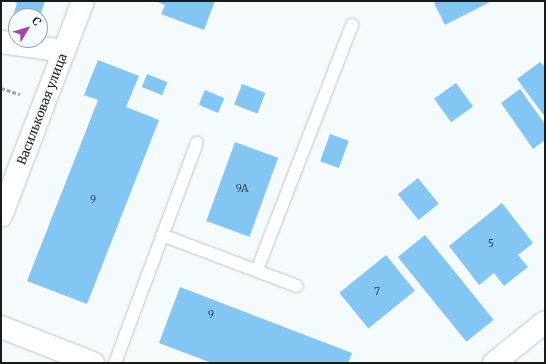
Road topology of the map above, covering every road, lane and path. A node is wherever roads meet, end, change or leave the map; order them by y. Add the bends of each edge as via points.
1 (83, 1) edge
2 (352, 24) dead end
3 (1, 42) edge
4 (64, 51) junction
5 (1, 88) edge
6 (20, 94) dead end
7 (197, 143) dead end
8 (1, 216) edge
9 (162, 235) junction
10 (257, 270) junction
11 (297, 286) dead end
12 (545, 322) edge
13 (1, 327) edge
14 (93, 363) edge
15 (114, 363) edge
16 (494, 363) edge

1 - 4 street, Васильковая улица
2 - 10 lane
3 - 4 street
4 - 8 street, Васильковая улица
5 - 6 path
7 - 9 lane
9 - 10 lane
9 - 15 lane
10 - 11 lane
12 - 16 street
13 - 14 street

